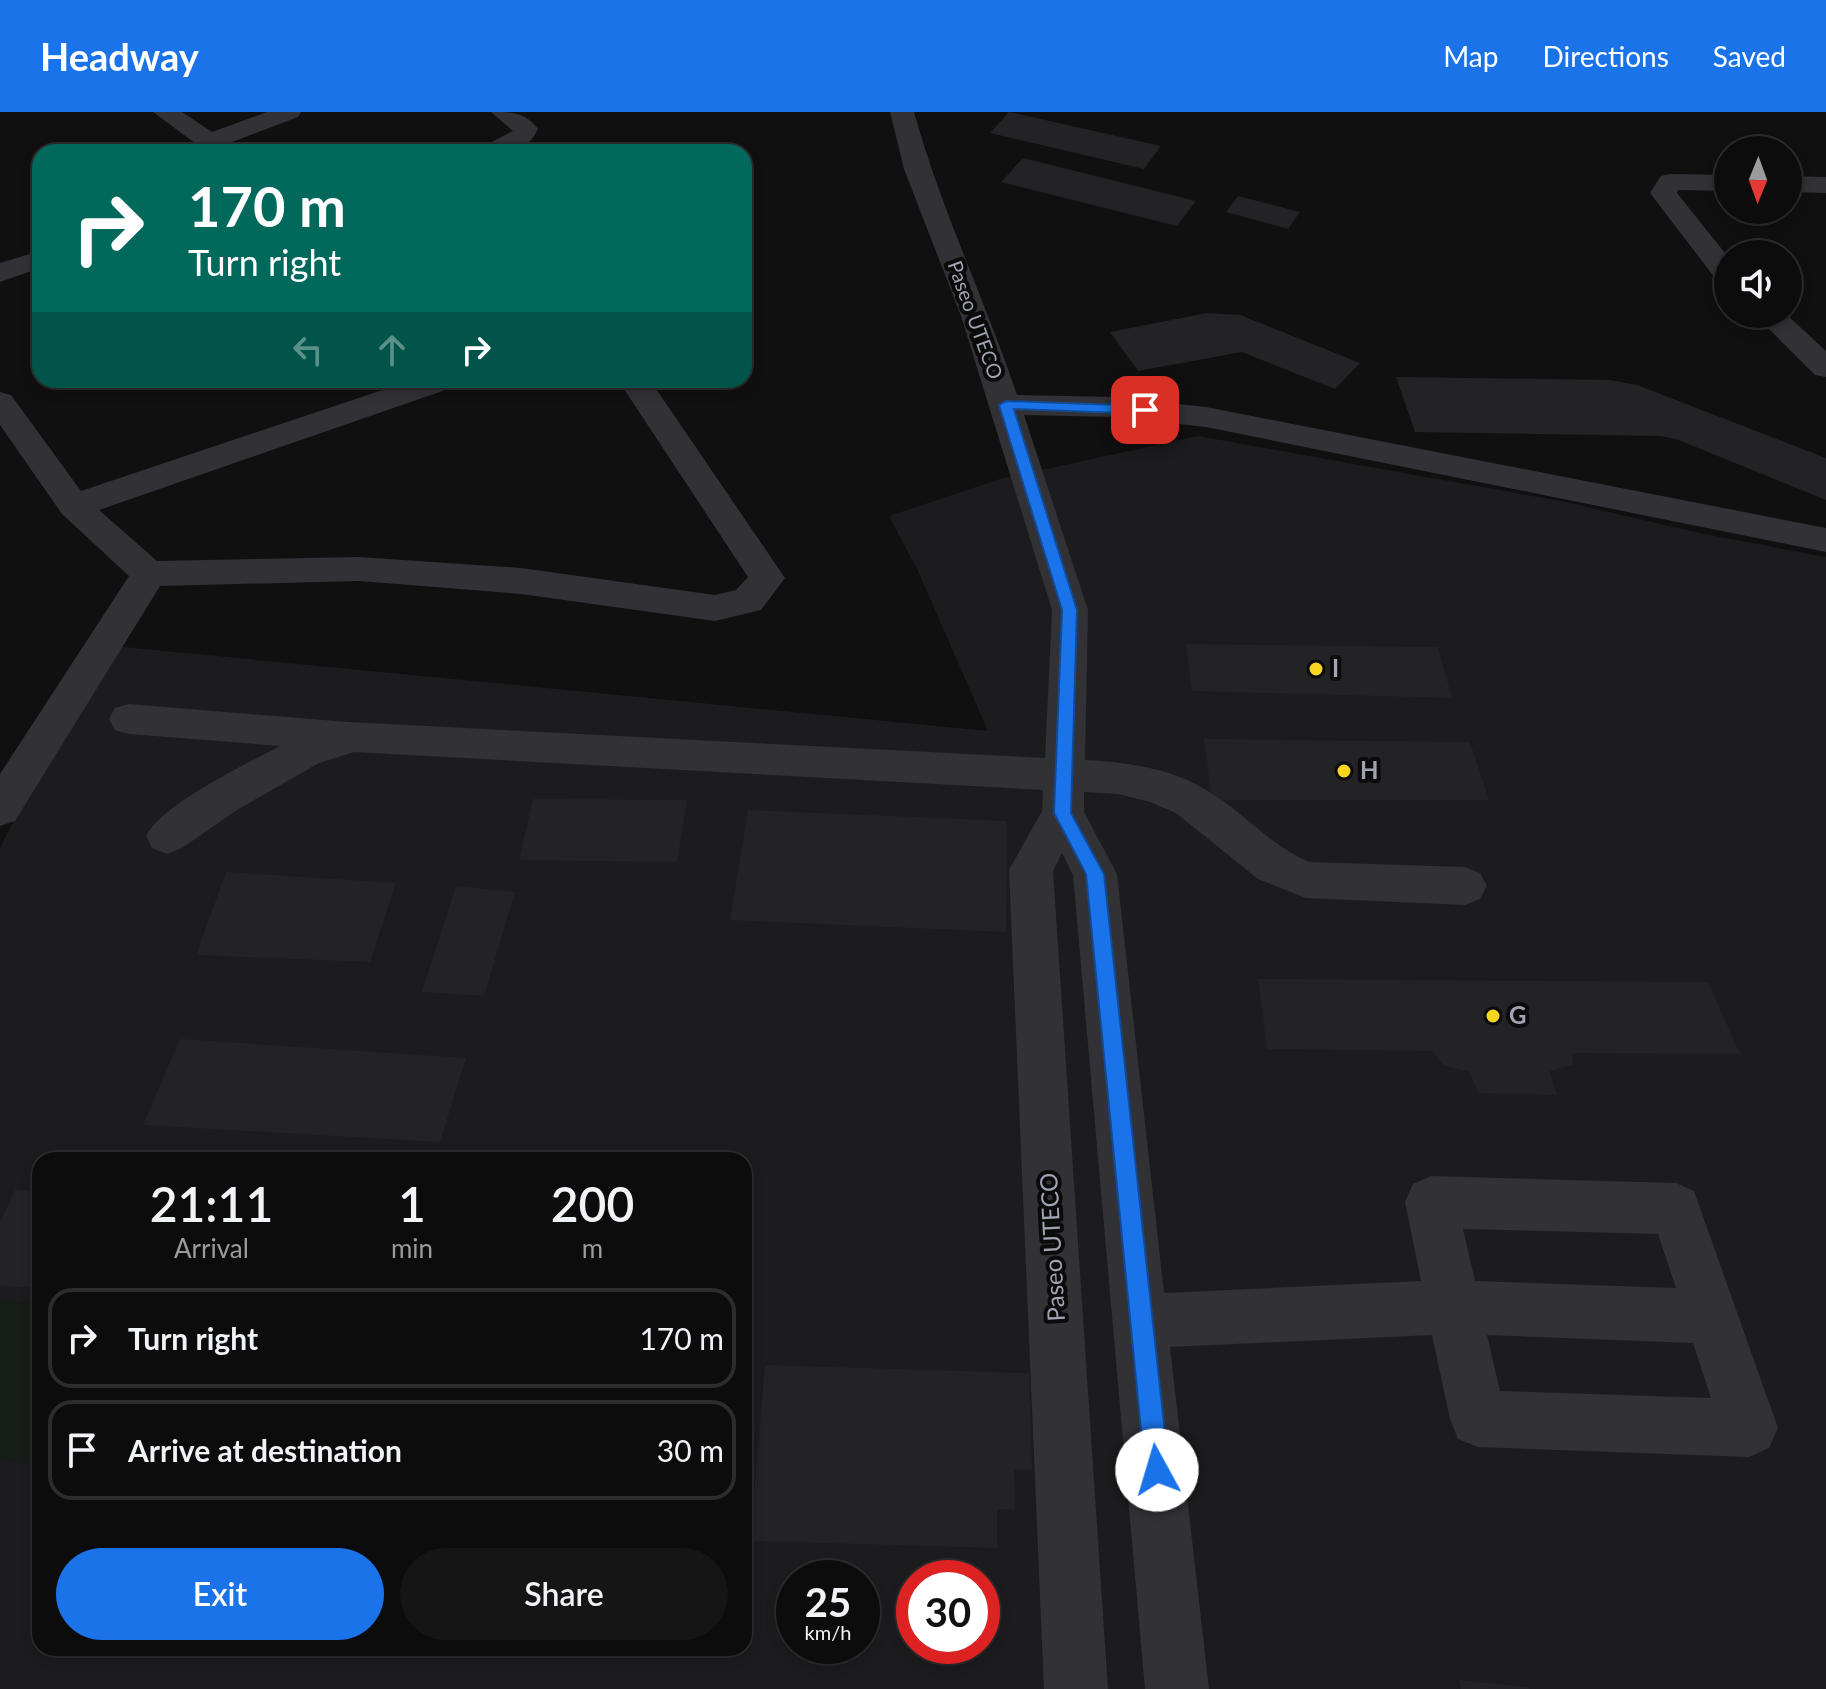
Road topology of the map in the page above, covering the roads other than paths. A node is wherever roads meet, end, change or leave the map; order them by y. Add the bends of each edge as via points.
1 (165, 112) edge
2 (289, 112) edge
3 (503, 112) edge
4 (902, 112) edge
5 (208, 144) edge
6 (219, 144) edge
7 (509, 144) edge
8 (1714, 183) edge
9 (1802, 184) edge
10 (1826, 185) edge
11 (1714, 258) edge
12 (32, 262) edge
13 (0, 273) edge
14 (1784, 328) edge
15 (1826, 368) edge
16 (420, 388) edge
17 (640, 388) edge
18 (0, 402) edge
19 (1006, 405) junction
20 (74, 506) junction
21 (1826, 540) edge
22 (149, 574) junction
23 (129, 719) dead end
24 (354, 736) junction
25 (1064, 794) junction
26 (0, 809) edge
27 (167, 836) dead end
28 (1465, 886) dead end
29 (1455, 1307) junction
30 (1712, 1317) junction
31 (1141, 1321) junction
32 (1076, 1689) edge
33 (1177, 1689) edge

1 - 5 street
2 - 6 street
3 - 7 street via 526,129 521,139
4 - 19 street, Paseo UTECO via 917,169
8 - 11 street via 1670,182 1663,193
9 - 10 street
12 - 13 street
14 - 15 street
16 - 20 street
17 - 22 street via 767,578 748,601 715,608 521,581 359,569
18 - 20 street
19 - 21 street via 1115,407 1206,417
19 - 25 street, Paseo UTECO via 1070,610
20 - 22 street
22 - 26 street
23 - 24 street
24 - 25 street
24 - 27 street via 305,751
25 - 28 street via 1118,778 1157,787 1191,801 1273,866 1306,880
25 - 31 street, Paseo UTECO via 1095,874
25 - 32 street, Paseo UTECO via 1031,870
29 - 30 street
29 - 30 street via 1431,1202 1676,1209
29 - 30 street via 1478,1419 1749,1428
29 - 31 street
31 - 33 street, Paseo UTECO

